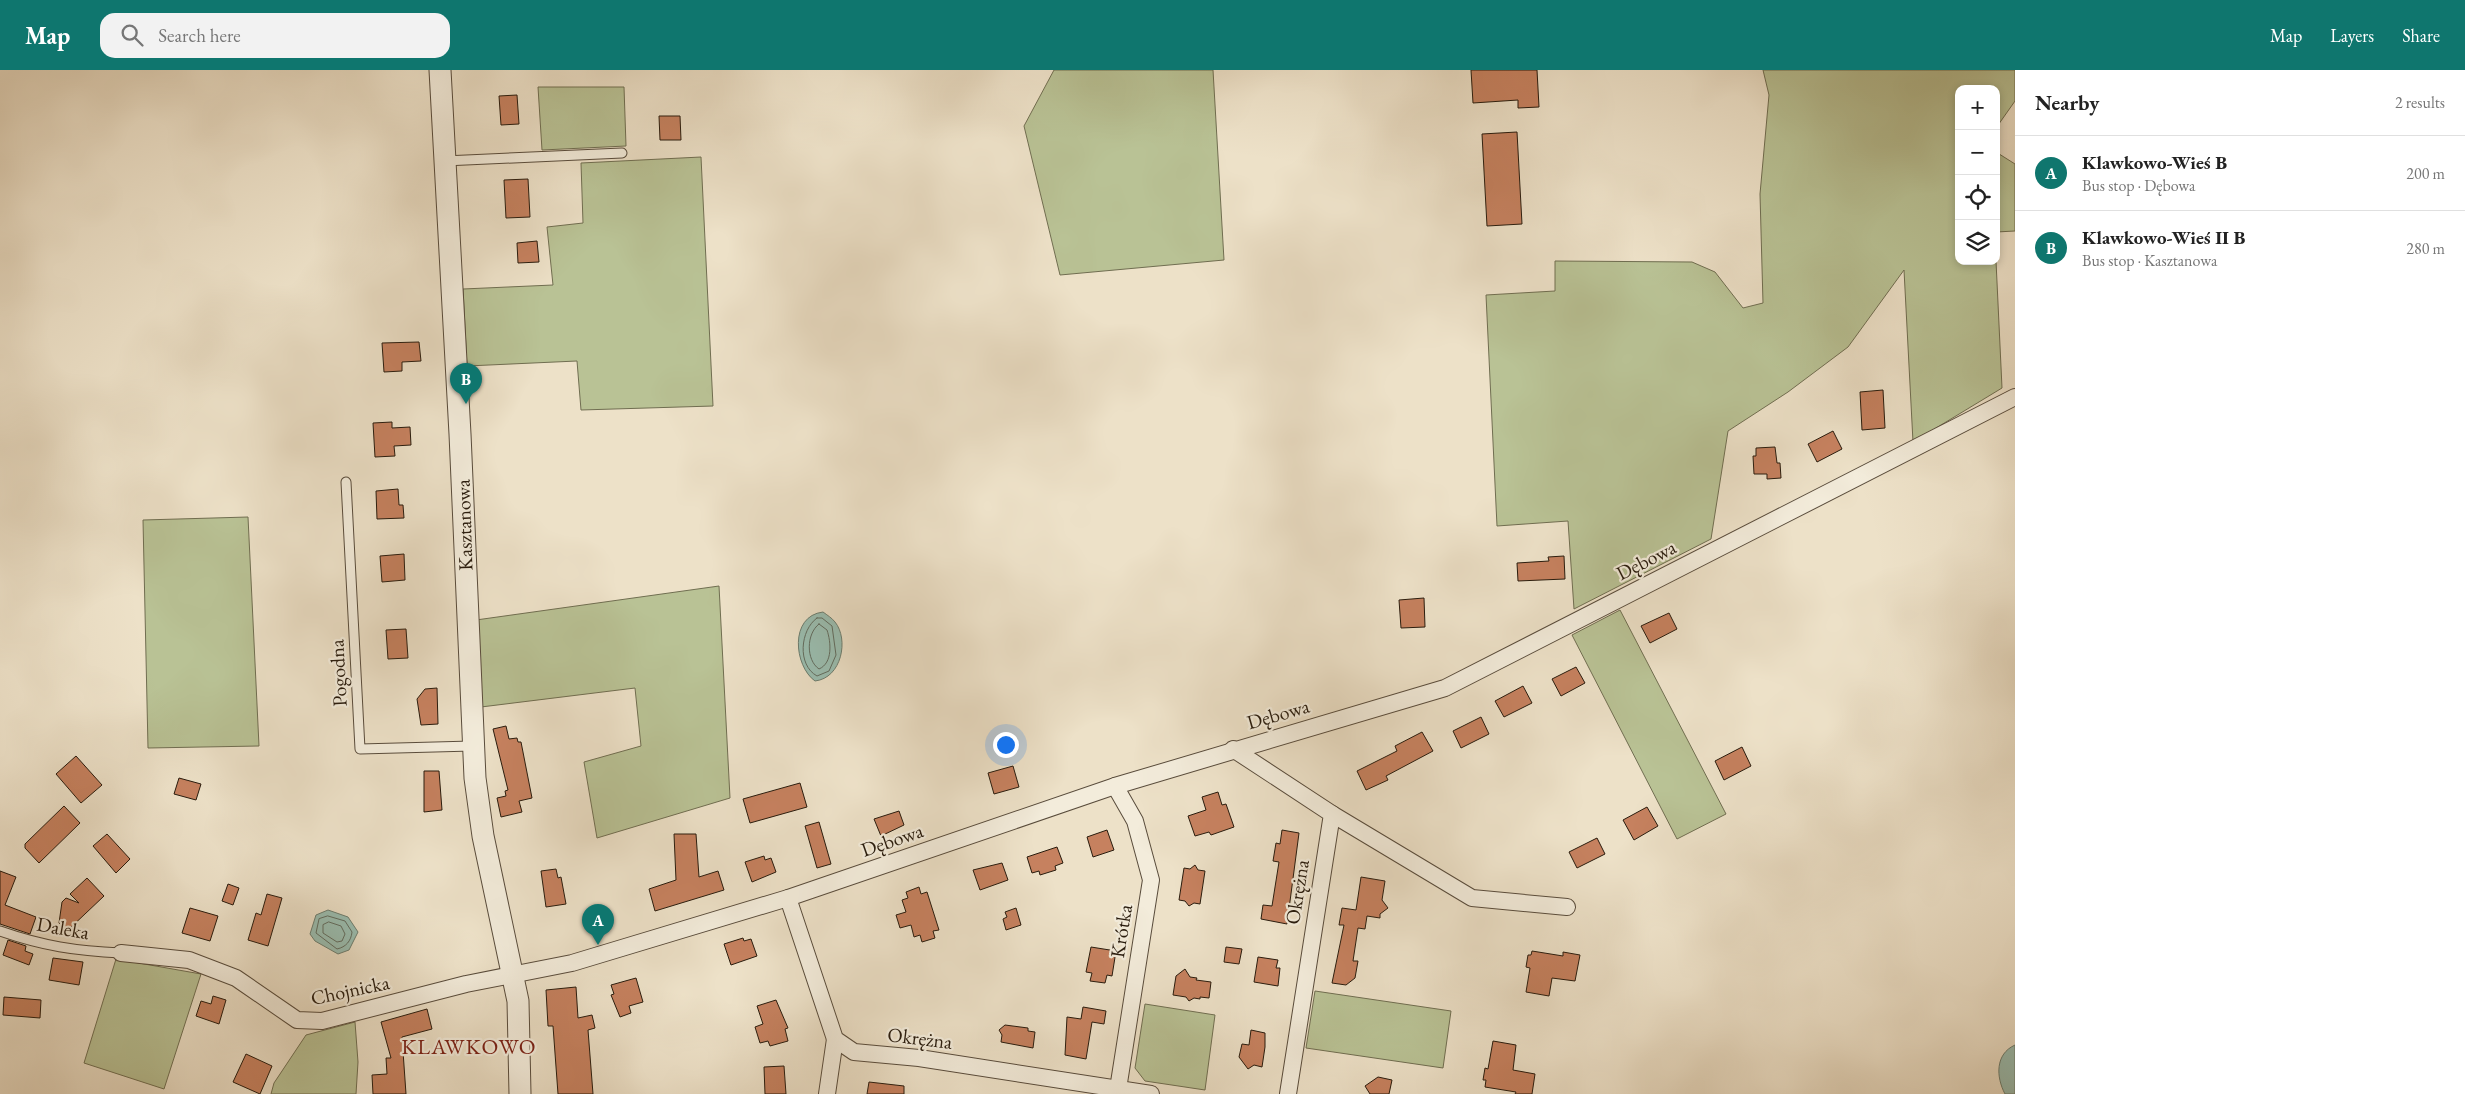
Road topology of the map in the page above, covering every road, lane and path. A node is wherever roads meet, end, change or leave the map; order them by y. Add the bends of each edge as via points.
1 (440, 70) edge
2 (622, 153) dead end
3 (444, 161) junction
4 (2015, 397) edge
5 (346, 482) dead end
6 (472, 746) junction
7 (1233, 749) junction
8 (1115, 786) junction
9 (1332, 814) junction
10 (788, 898) junction
11 (1567, 907) dead end
12 (0, 931) edge
13 (121, 953) joint
14 (512, 976) junction
15 (835, 1039) junction
16 (1118, 1089) junction
17 (520, 1094) edge
18 (827, 1094) edge
19 (1151, 1094) edge
20 (1288, 1094) edge

1 - 3 street, Kasztanowa
2 - 3 lane
3 - 6 street, Kasztanowa via 460,434
4 - 7 street, Dębowa via 1445,688
5 - 6 lane, Pogodna via 360,749
6 - 14 street, Kasztanowa via 484,836
7 - 8 street, Dębowa
7 - 9 street
8 - 10 street, Dębowa
8 - 16 street, Krótka via 1135,822 1150,880
9 - 11 street via 1472,898
9 - 20 street, Okrężna
10 - 14 street, Dębowa via 572,963
10 - 15 street
12 - 13 lane, Daleka via 38,944
13 - 14 street, Chojnicka via 189,960 236,978 297,1020 322,1021 466,984
14 - 17 street, Kasztanowa via 518,1000
15 - 16 street, Okrężna via 854,1052 919,1058
15 - 18 street
16 - 19 street, Okrężna

